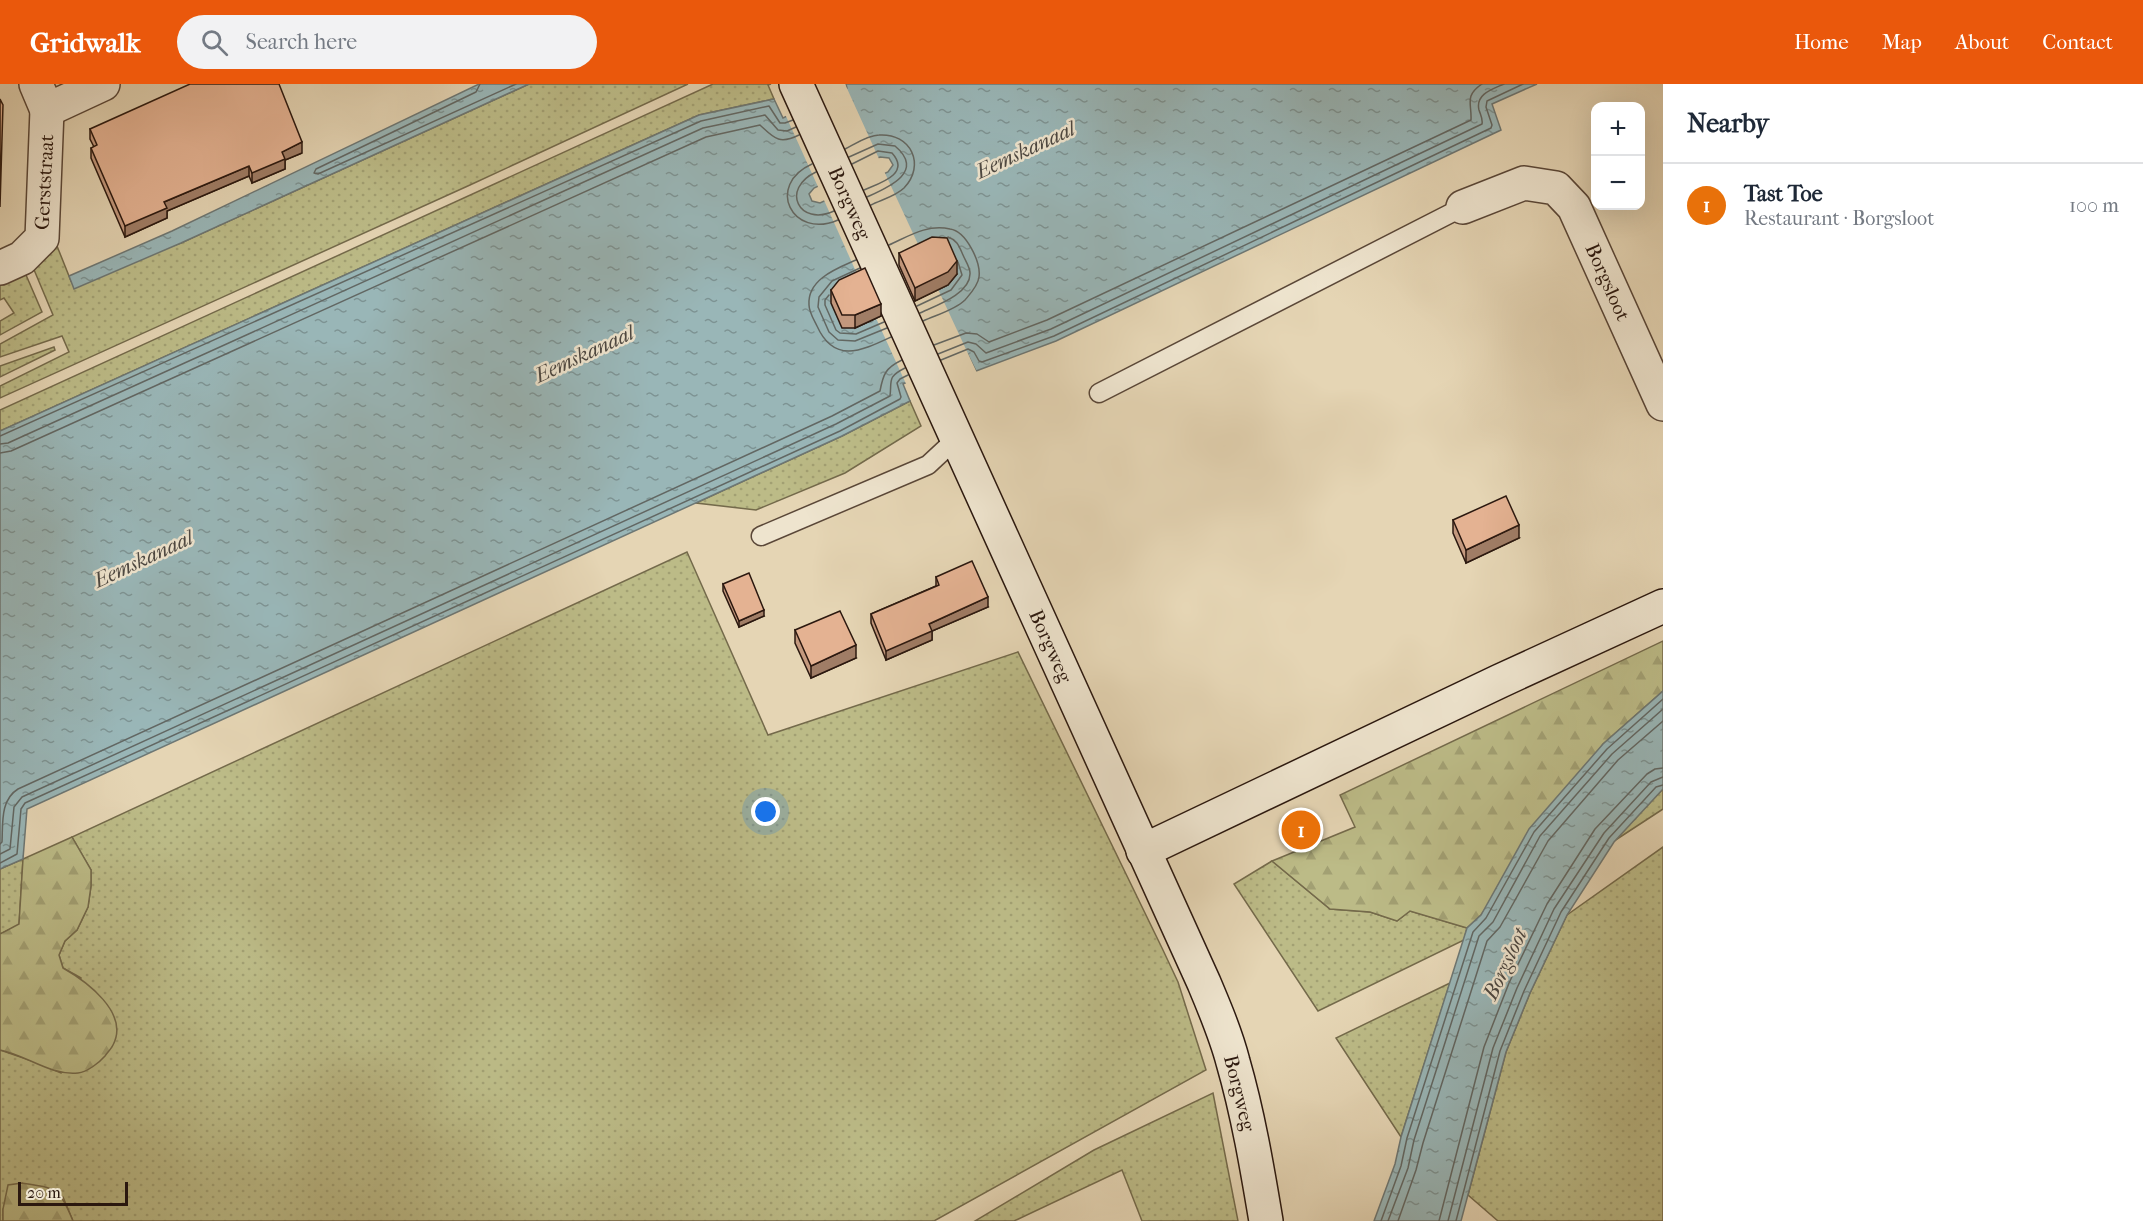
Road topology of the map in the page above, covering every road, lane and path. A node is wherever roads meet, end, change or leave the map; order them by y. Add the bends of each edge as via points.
1 (104, 84) edge
2 (796, 84) edge
3 (41, 97) edge
4 (1463, 207) joint
5 (0, 268) edge
6 (1099, 393) dead end
7 (1663, 404) edge
8 (950, 425) junction
9 (761, 536) dead end
10 (1663, 606) edge
11 (1143, 851) junction
12 (1266, 1221) edge

1 - 3 main road
2 - 8 main road, Borgweg
3 - 5 main road, Gerststraat via 42,238 22,258
4 - 6 lane
4 - 7 main road, Borgsloot via 1524,183 1556,188 1574,207
8 - 9 lane via 928,465
8 - 11 main road, Borgweg
10 - 11 main road
11 - 12 main road, Borgweg via 1189,946 1233,1060

